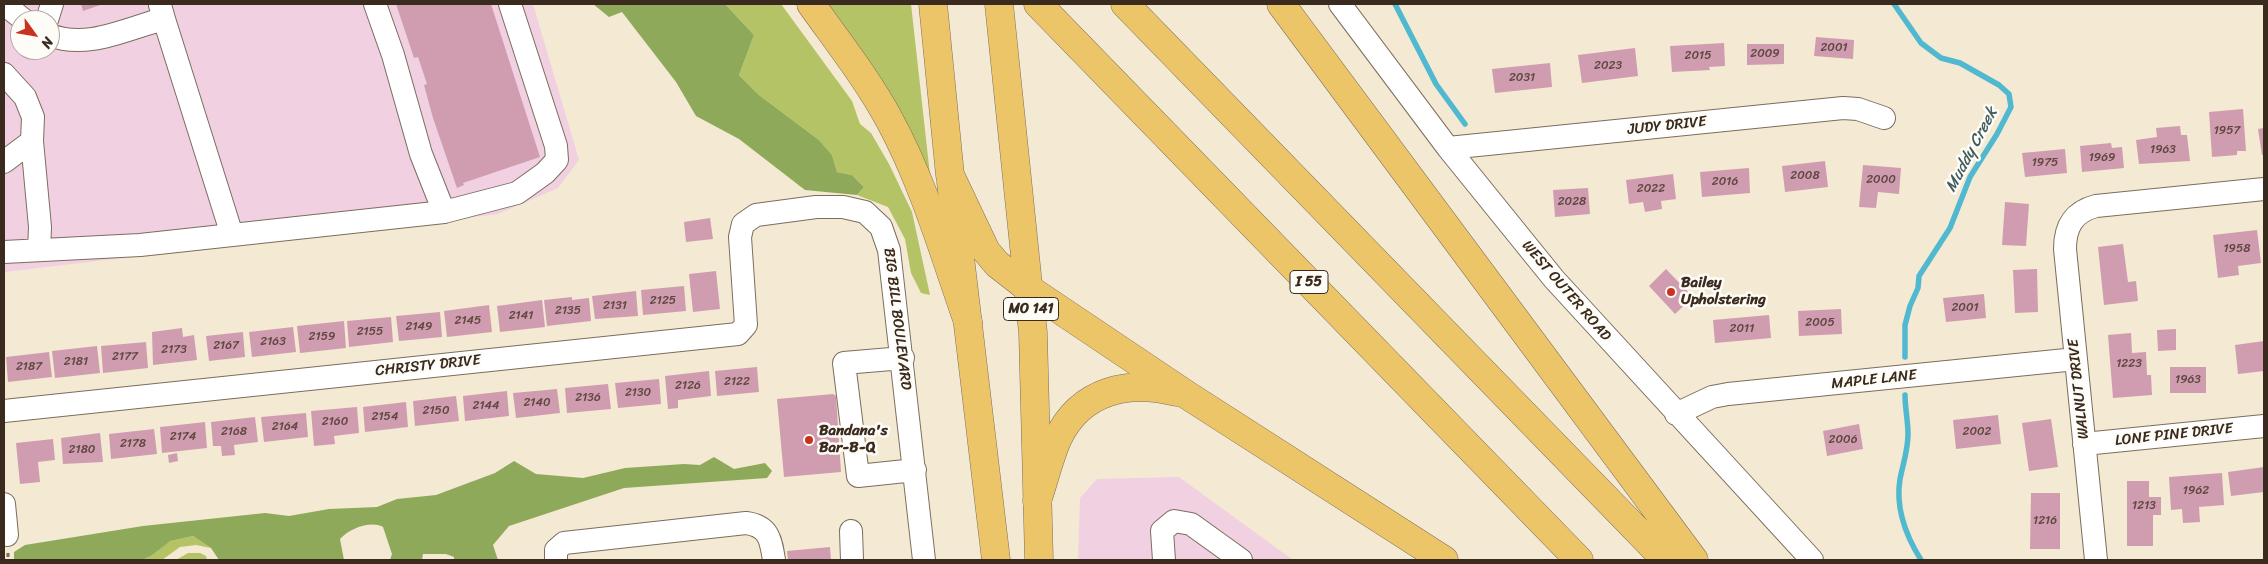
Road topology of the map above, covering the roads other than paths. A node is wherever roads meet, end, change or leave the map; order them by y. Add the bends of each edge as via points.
1 (375, 4) edge
2 (510, 4) edge
3 (811, 4) edge
4 (933, 4) edge
5 (999, 4) edge
6 (1038, 4) edge
7 (1125, 4) edge
8 (1281, 4) edge
9 (1340, 4) edge
10 (161, 11) edge
11 (60, 38) edge
12 (4, 74) edge
13 (1884, 118) dead end
14 (32, 140) junction
15 (1448, 148) junction
16 (4, 162) edge
17 (950, 175) junction
18 (2264, 190) edge
19 (444, 212) junction
20 (743, 224) joint
21 (232, 235) junction
22 (39, 250) junction
23 (4, 252) edge
24 (1029, 289) junction
25 (968, 322) junction
26 (903, 358) junction
27 (2076, 359) junction
28 (1187, 395) junction
29 (4, 410) edge
30 (1676, 414) junction
31 (2264, 426) edge
32 (2084, 444) junction
33 (915, 470) junction
34 (1037, 501) junction
35 (4, 504) edge
36 (851, 531) dead end
37 (7, 535) dead end
38 (1220, 553) edge
39 (556, 560) edge
40 (774, 560) edge
41 (852, 560) edge
42 (924, 560) edge
43 (996, 560) edge
44 (1038, 560) edge
45 (1164, 560) edge
46 (1241, 560) edge
47 (1444, 560) edge
48 (1579, 560) edge
49 (1666, 560) edge
50 (1694, 560) edge
51 (1812, 560) edge
52 (2096, 560) edge

1 - 19 street via 421,154
2 - 19 street via 556,146 557,160 517,193
3 - 25 main road via 889,119 926,201
4 - 17 main road
5 - 24 main road, MO 141
6 - 48 main road, I 55
7 - 49 main road
8 - 50 main road
9 - 15 street, WEST OUTER ROAD
10 - 11 street via 106,36 86,40
10 - 21 street
12 - 14 street via 24,97 33,117
13 - 15 street, JUDY DRIVE via 1858,109 1843,108
14 - 16 street
14 - 22 street
15 - 30 street, WEST OUTER ROAD via 1554,279
17 - 24 main road via 986,251
17 - 25 main road
18 - 27 street, WALNUT DRIVE via 2096,206 2073,219 2065,236 2065,249
19 - 21 street
20 - 26 street, BIG BILL BOULEVARD via 756,215 816,207 854,208 874,219 887,238
20 - 29 street, CHRISTY DRIVE via 740,237 746,326 738,334
21 - 22 street
22 - 23 street
24 - 28 main road
24 - 34 main road, MO 141
25 - 43 main road
26 - 33 street, BIG BILL BOULEVARD
26 - 33 street via 844,363 858,476
27 - 30 street, MAPLE LANE via 1728,394 1712,397
27 - 32 street, WALNUT DRIVE
28 - 34 main road via 1153,386 1100,394 1076,412 1058,438
28 - 47 main road
30 - 51 street, WEST OUTER ROAD
31 - 32 street, LONE PINE DRIVE
32 - 52 street, WALNUT DRIVE
33 - 42 street, BIG BILL BOULEVARD
34 - 44 main road, MO 141
35 - 37 street
36 - 41 street
38 - 45 street via 1191,524 1174,521 1162,531
38 - 46 street
39 - 40 street via 556,550 569,541 746,523 766,530 772,540

